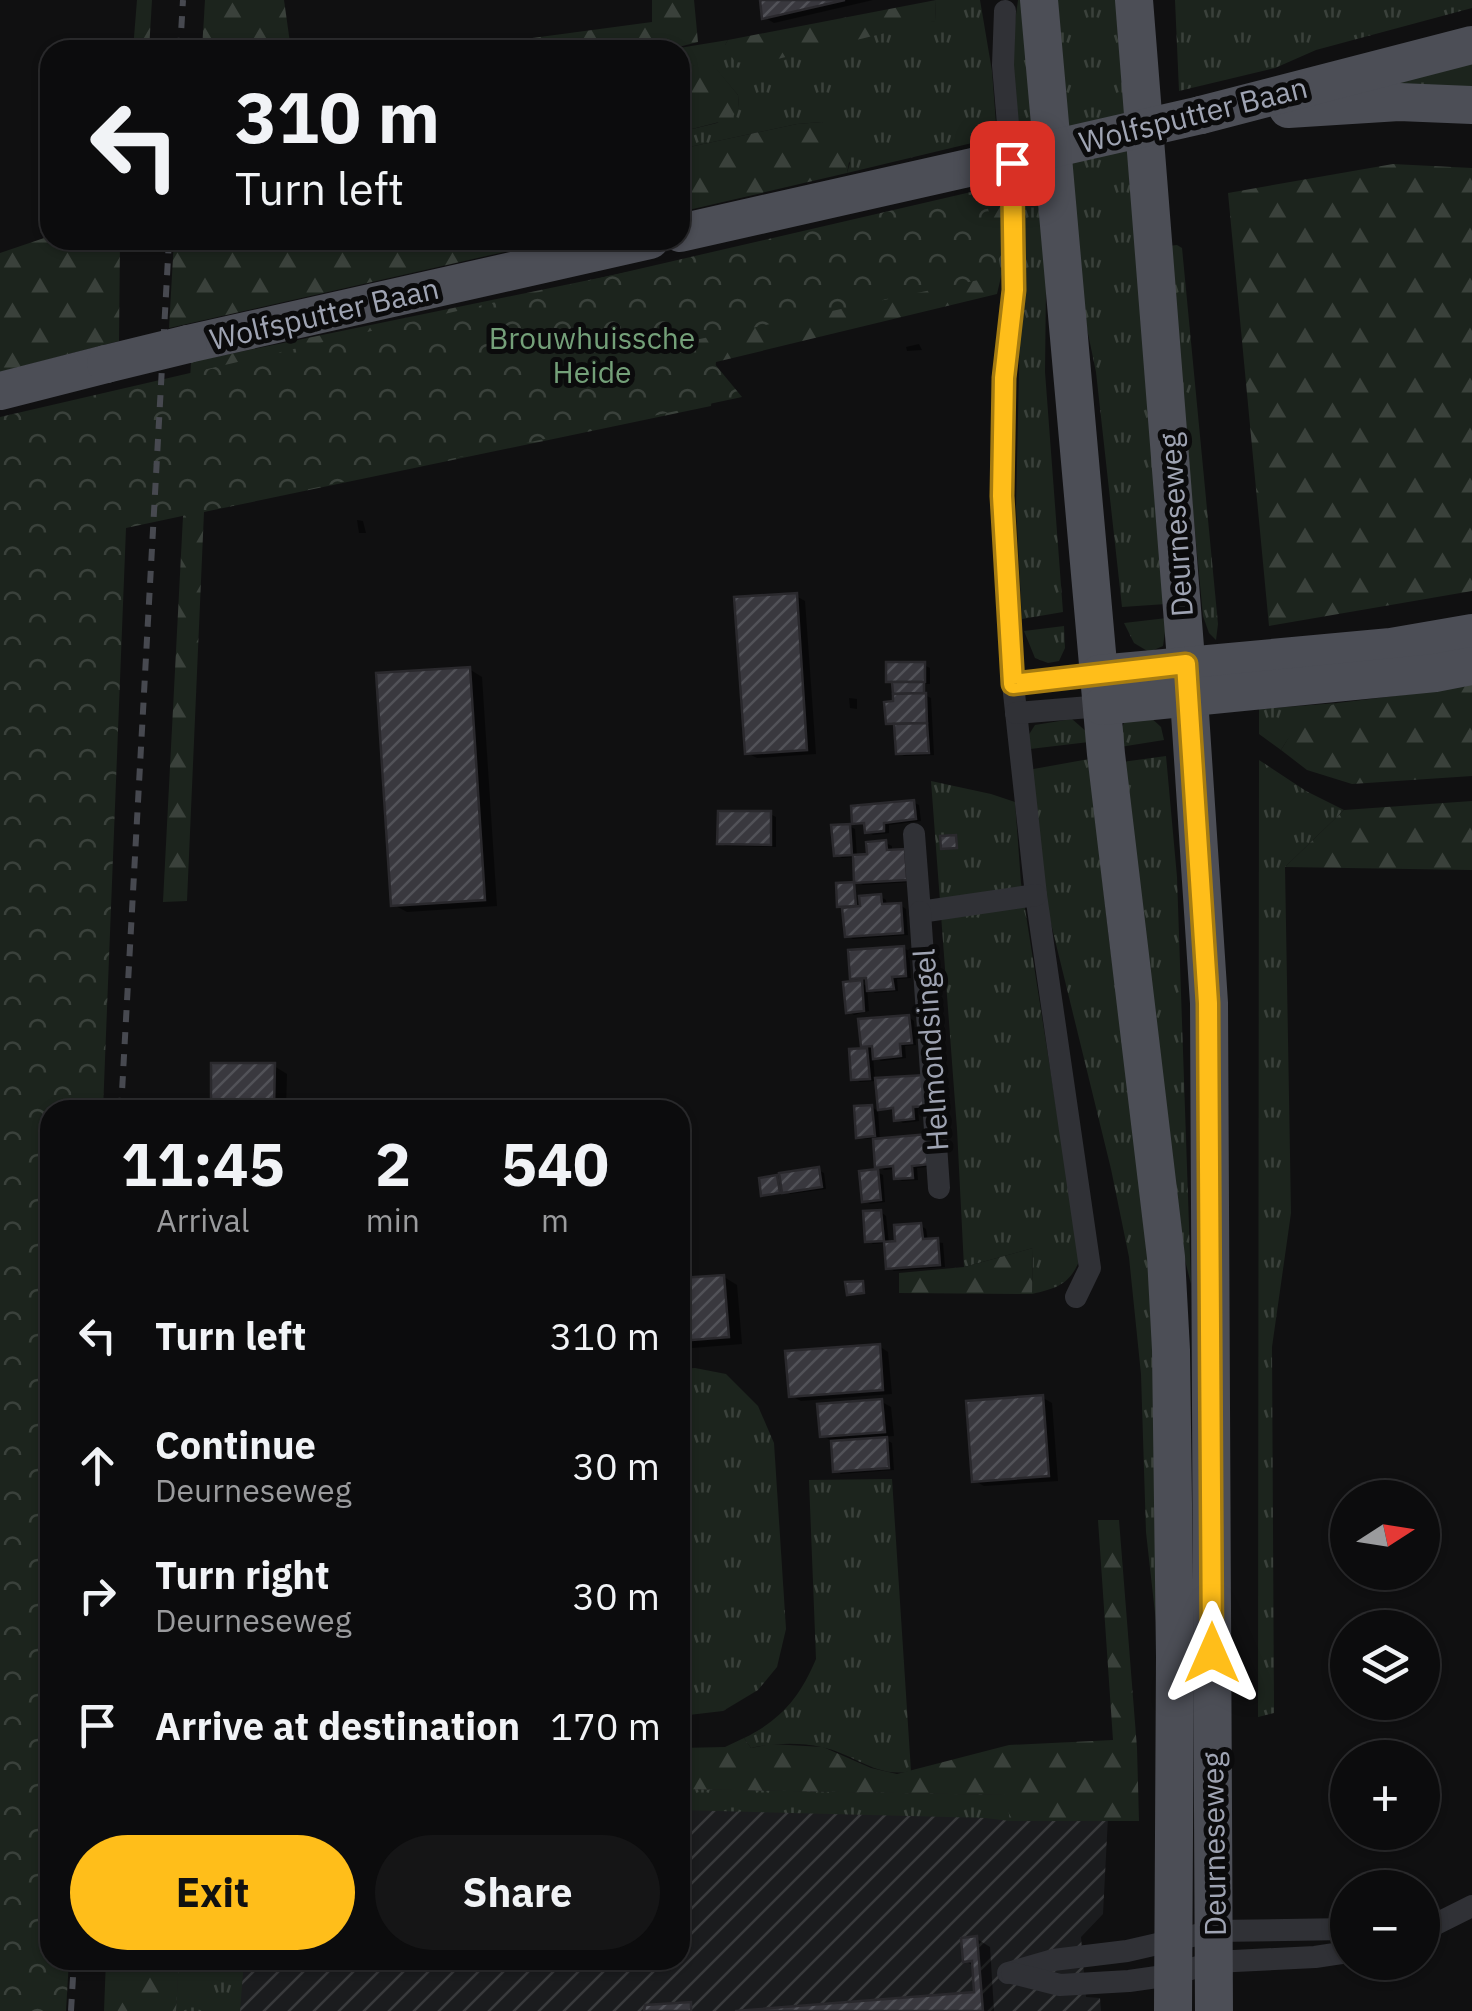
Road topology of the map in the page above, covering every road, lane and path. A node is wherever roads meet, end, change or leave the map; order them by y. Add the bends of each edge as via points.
1 (1134, 0) edge
2 (1022, 6) edge
3 (1472, 30) edge
4 (1472, 44) edge
5 (1350, 74) junction
6 (1472, 106) edge
7 (1201, 115) junction
8 (690, 231) edge
9 (606, 250) edge
10 (0, 391) edge
11 (1472, 632) edge
12 (1472, 666) edge
13 (1187, 681) junction
14 (1013, 684) junction
15 (1100, 690) junction
16 (1016, 712) junction
17 (914, 834) dead end
18 (1036, 896) junction
19 (920, 912) junction
20 (939, 1188) dead end
21 (1076, 1297) dead end
22 (1472, 1906) edge
23 (1440, 1921) edge
24 (1330, 1931) edge
25 (1214, 1946) junction
26 (1330, 1955) edge
27 (1172, 1975) edge
28 (1214, 2011) edge

1 - 13 main road, Deurneseweg
2 - 14 street, Deurneseweg via 1004,65 1014,290 1002,496
2 - 15 main road, Deurneseweg
3 - 5 main road
4 - 5 main road, Wolfsputter Baan
5 - 7 main road, Wolfsputter Baan
6 - 7 main road via 1399,102
7 - 8 main road, Wolfsputter Baan, bridge
9 - 10 main road, Wolfsputter Baan, bridge
11 - 13 main road
12 - 13 main road via 1435,673
13 - 15 main road
13 - 25 main road, Deurneseweg via 1208,1003
14 - 15 street
14 - 16 street, Deurneseweg
15 - 16 street
15 - 27 main road, Deurneseweg via 1166,1257 1175,1656
16 - 18 street, Deurneseweg
17 - 19 street, Helmondsingel
18 - 19 street, Helmondsingel
18 - 21 street, Deurneseweg via 1090,1268
19 - 20 street, Helmondsingel
22 - 23 street
24 - 25 street
25 - 26 street
25 - 27 street
25 - 27 street
25 - 28 main road, Deurneseweg
27 - 27 street, Deurneseweg via 1127,1951 1008,1972 1060,1985

